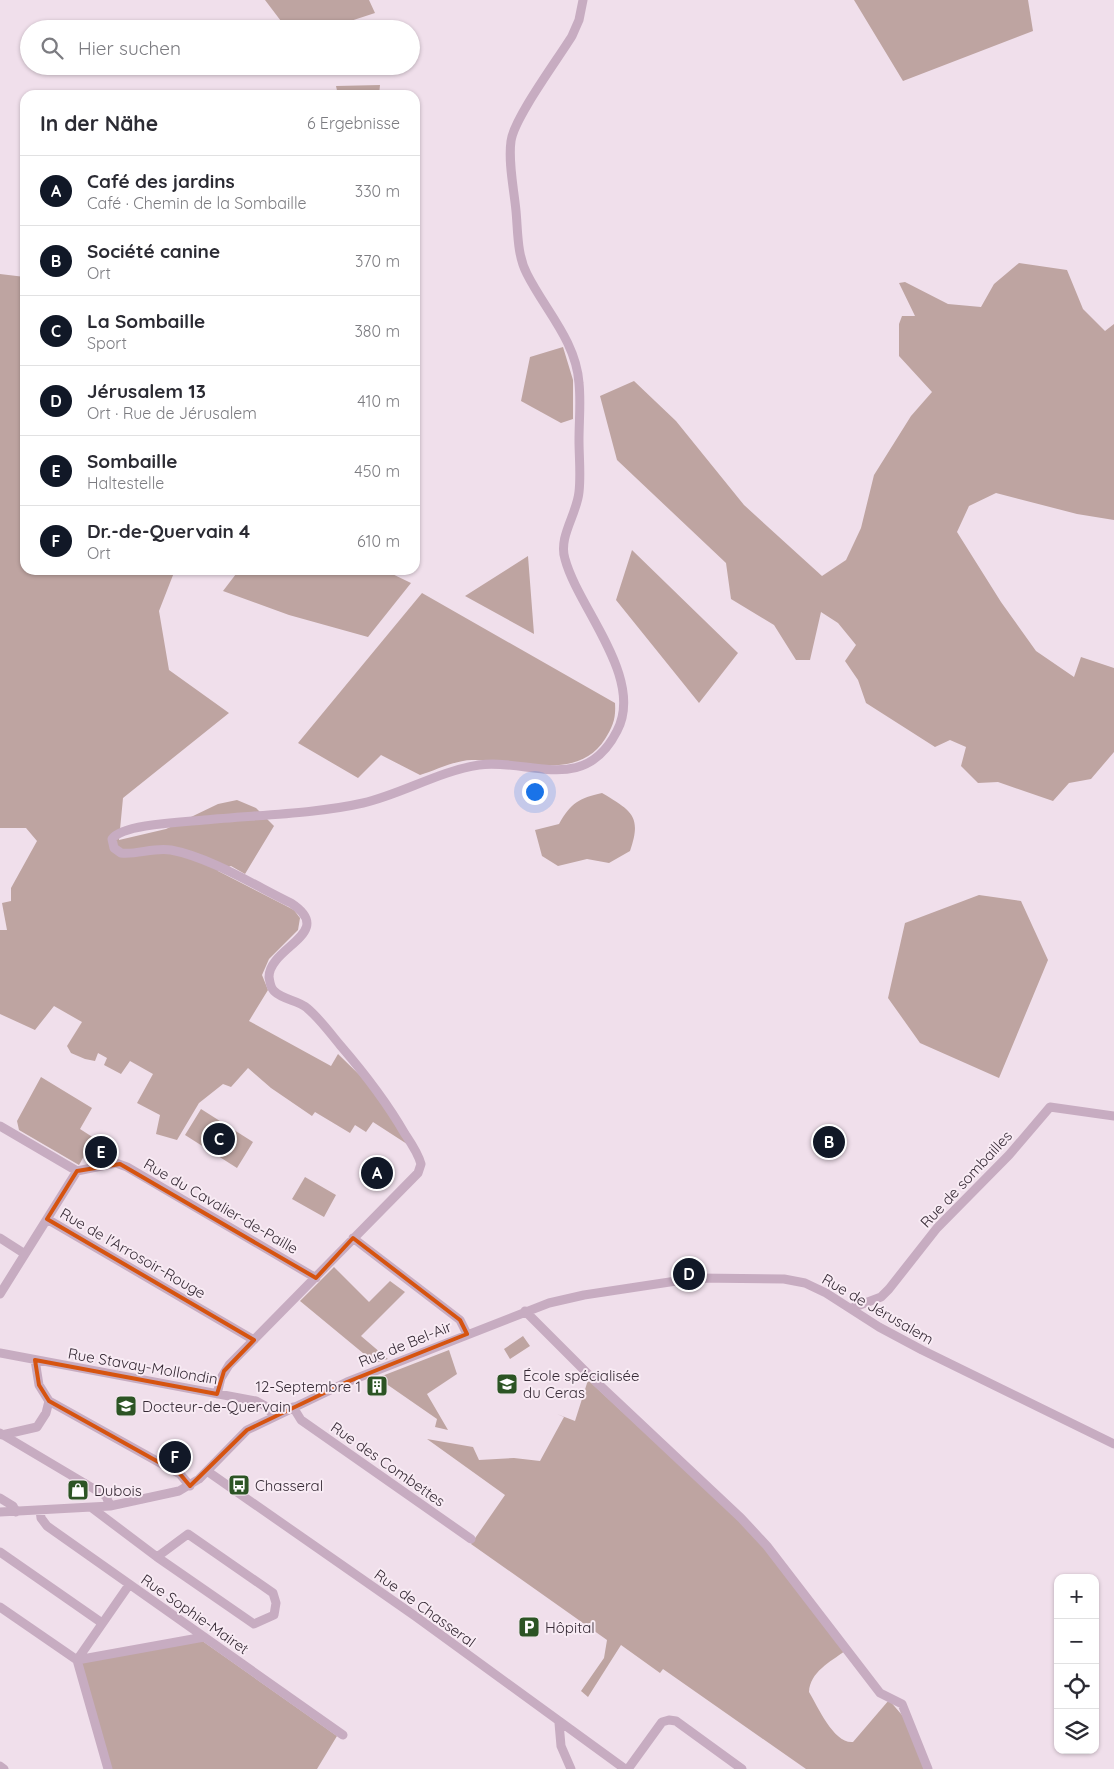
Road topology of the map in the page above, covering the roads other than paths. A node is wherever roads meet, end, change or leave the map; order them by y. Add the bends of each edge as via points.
1 (583, 0) edge
2 (1114, 1116) edge
3 (0, 1126) edge
4 (77, 1170) junction
5 (47, 1219) junction
6 (0, 1238) edge
7 (353, 1238) junction
8 (25, 1254) junction
9 (316, 1278) junction
10 (0, 1294) edge
11 (852, 1308) junction
12 (525, 1311) junction
13 (467, 1334) junction
14 (254, 1340) junction
15 (0, 1353) edge
16 (35, 1360) junction
17 (217, 1394) junction
18 (49, 1401) junction
19 (292, 1407) junction
20 (274, 1417) junction
21 (1, 1436) edge
22 (1114, 1444) edge
23 (207, 1471) junction
24 (190, 1486) junction
25 (0, 1498) edge
26 (110, 1506) junction
27 (92, 1508) junction
28 (40, 1510) junction
29 (0, 1512) edge
30 (16, 1512) junction
31 (471, 1539) dead end
32 (0, 1552) edge
33 (157, 1557) junction
34 (129, 1584) junction
35 (0, 1608) edge
36 (102, 1624) junction
37 (204, 1637) junction
38 (77, 1660) junction
39 (559, 1723) junction
40 (343, 1735) dead end
41 (0, 1766) edge
42 (4, 1769) edge
43 (108, 1769) edge
44 (570, 1769) edge
45 (627, 1769) edge
46 (742, 1769) edge
47 (928, 1769) edge

1 - 7 street via 572,36 514,129 510,155 524,267 566,340 578,369 579,494 563,550 566,565 619,676 624,701 617,732 595,757 565,769 544,771 501,764 479,765 361,803 167,824 121,831 112,839 114,848 121,853 170,850 198,858 291,903 306,916 304,933 272,967 270,986 276,993 297,1001 312,1013 377,1087 421,1164 418,1173
2 - 11 street, Rue de sombailles via 1050,1107 1009,1155 937,1228 889,1289 881,1297
3 - 4 street
4 - 5 street, Rue de l'Arrosoir-Rouge
4 - 9 street, Rue du Cavalier-de-Paille via 116,1163 127,1167
5 - 8 street
5 - 14 street, Rue de l'Arrosoir-Rouge
6 - 8 street
7 - 9 street
7 - 13 street, Rue de Bel-Air via 460,1320
8 - 10 street
9 - 14 street
11 - 12 street, Rue de Jérusalem via 805,1283 730,1277 696,1278 584,1296
11 - 22 street, Rue de Jérusalem via 928,1354
12 - 13 street, Rue de Jérusalem
12 - 47 street via 767,1546 880,1693 902,1704
13 - 19 street, Rue de Bel-Air
14 - 17 street via 224,1371
15 - 16 street, Rue Stavay-Mollondin
16 - 17 street, Rue Stavay-Mollondin
16 - 18 street via 40,1385
17 - 20 street, Rue Stavay-Mollondin via 261,1402
18 - 21 street via 37,1427
18 - 24 street via 180,1474
19 - 20 street, Rue de Bel-Air
19 - 31 street, Rue des Combettes via 301,1420
20 - 23 street, Rue de Bel-Air via 241,1434
21 - 26 street via 106,1496
23 - 24 street, Rue de Bel-Air
23 - 39 street, Rue de Chasseral via 415,1616
24 - 26 street, Rue de Bel-Air
25 - 30 street via 13,1506
26 - 27 street, Rue de Bel-Air
27 - 28 street, Rue de Bel-Air
27 - 33 street
28 - 30 street, Rue de Bel-Air
28 - 34 street, Rue Sophie-Mairet via 47,1526
29 - 30 street, Rue de Bel-Air
32 - 36 street
33 - 33 street via 254,1624 274,1615 276,1603 273,1593 188,1534
34 - 36 street
34 - 37 street, Rue Sophie-Mairet
35 - 38 street
36 - 38 street
37 - 38 street
37 - 40 street, Rue Sophie-Mairet
38 - 43 street
39 - 44 street via 561,1746
39 - 45 street, Rue de Chasseral
41 - 42 street
45 - 46 street via 662,1722 669,1720

